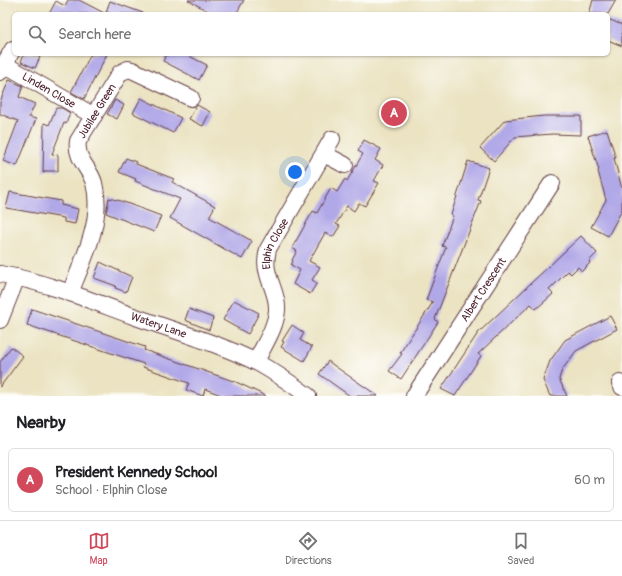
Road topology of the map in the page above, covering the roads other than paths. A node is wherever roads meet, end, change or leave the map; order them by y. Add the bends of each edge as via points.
1 (12, 51) edge
2 (2, 68) edge
3 (192, 98) dead end
4 (94, 116) junction
5 (332, 139) dead end
6 (324, 154) junction
7 (345, 165) dead end
8 (552, 183) dead end
9 (0, 274) edge
10 (17, 277) junction
11 (70, 293) junction
12 (0, 320) edge
13 (256, 362) junction
14 (308, 396) edge
15 (414, 396) edge

1 - 2 street, Linden Close
2 - 4 street, Linden Close
3 - 4 street, Jubilee Green via 128,69 120,73
4 - 11 street, Jubilee Green via 78,141 77,147 81,161 93,181 96,202 94,221 88,248
5 - 6 street, Elphin Close
6 - 7 street
6 - 13 street, Elphin Close via 268,249 266,262 277,299 276,320
8 - 15 street, Albert Crescent
9 - 10 street, Watery Lane
10 - 11 street, Watery Lane
10 - 12 street
11 - 13 street, Watery Lane
13 - 14 street, Watery Lane

